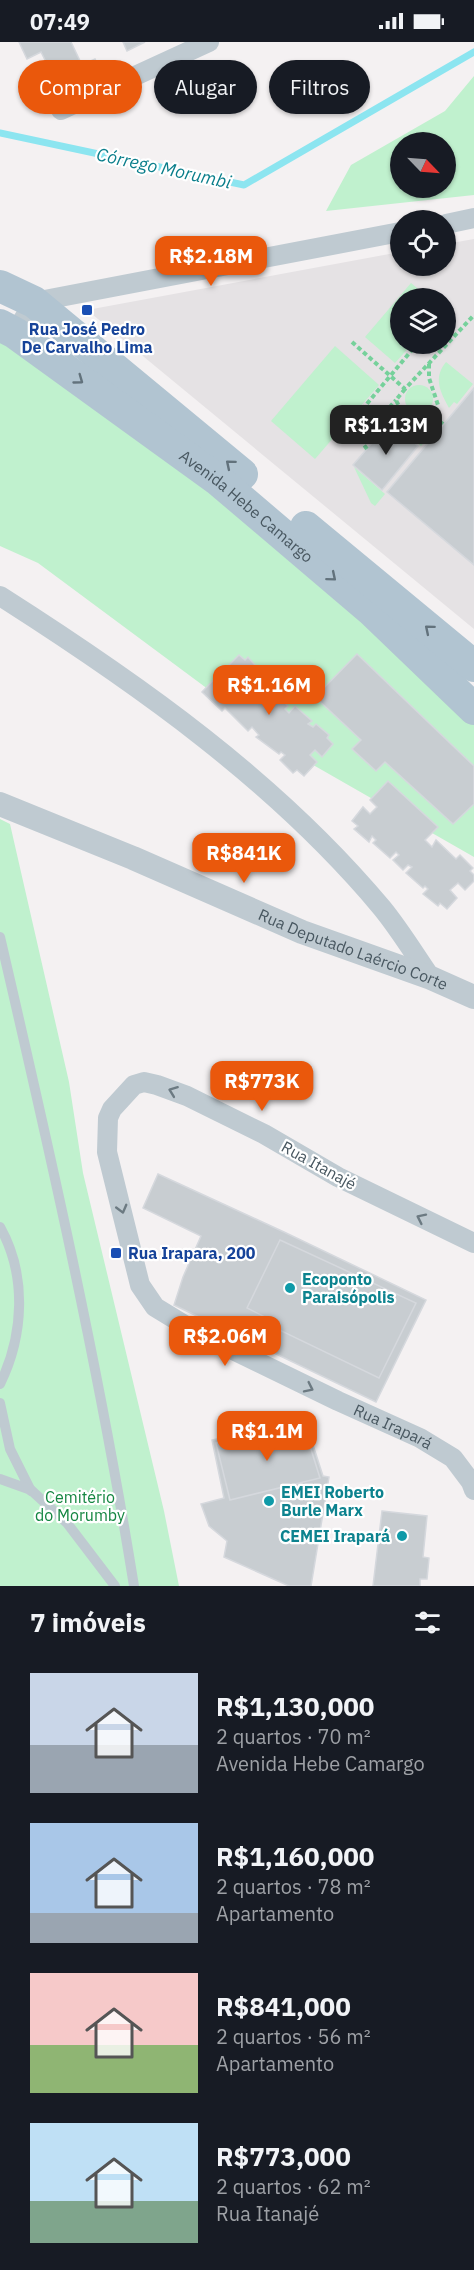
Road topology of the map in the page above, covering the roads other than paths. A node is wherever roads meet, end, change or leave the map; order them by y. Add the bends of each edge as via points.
1 (209, 42) edge
2 (142, 73) edge
3 (474, 218) edge
4 (456, 222) edge
5 (390, 234) edge
6 (0, 286) edge
7 (34, 302) junction
8 (7, 329) edge
9 (0, 596) edge
10 (474, 666) edge
11 (474, 709) edge
12 (0, 804) edge
13 (0, 937) edge
14 (431, 978) junction
15 (474, 997) edge
16 (107, 1152) joint
17 (0, 1227) edge
18 (474, 1243) edge
19 (0, 1384) edge
20 (0, 1403) edge
21 (0, 1479) edge
22 (474, 1490) edge
23 (31, 1491) junction
24 (115, 1586) edge
25 (134, 1586) edge

1 - 2 street
3 - 4 street
5 - 7 street
6 - 7 main road, Avenida Hebe Camargo
7 - 8 street
10 -> 7 main road, Avenida Hebe Camargo
8 -> 11 main road, Avenida Hebe Camargo via 218,480 371,610
9 - 14 street via 193,728 307,827 382,909
12 - 14 street, Rua Deputado Laércio Corte via 302,932
13 - 25 lane via 97,1382
14 - 15 street, Rua Deputado Laércio Corte
18 -> 16 street, Rua Itanajé via 338,1177 187,1096 144,1082 134,1085 112,1109
16 -> 22 street, Rua Irapará via 141,1285 155,1307 206,1337 420,1438 453,1458
17 - 19 lane via 14,1264 19,1300 17,1336
20 - 23 lane via 10,1449
21 - 23 lane
23 - 24 lane via 67,1523

